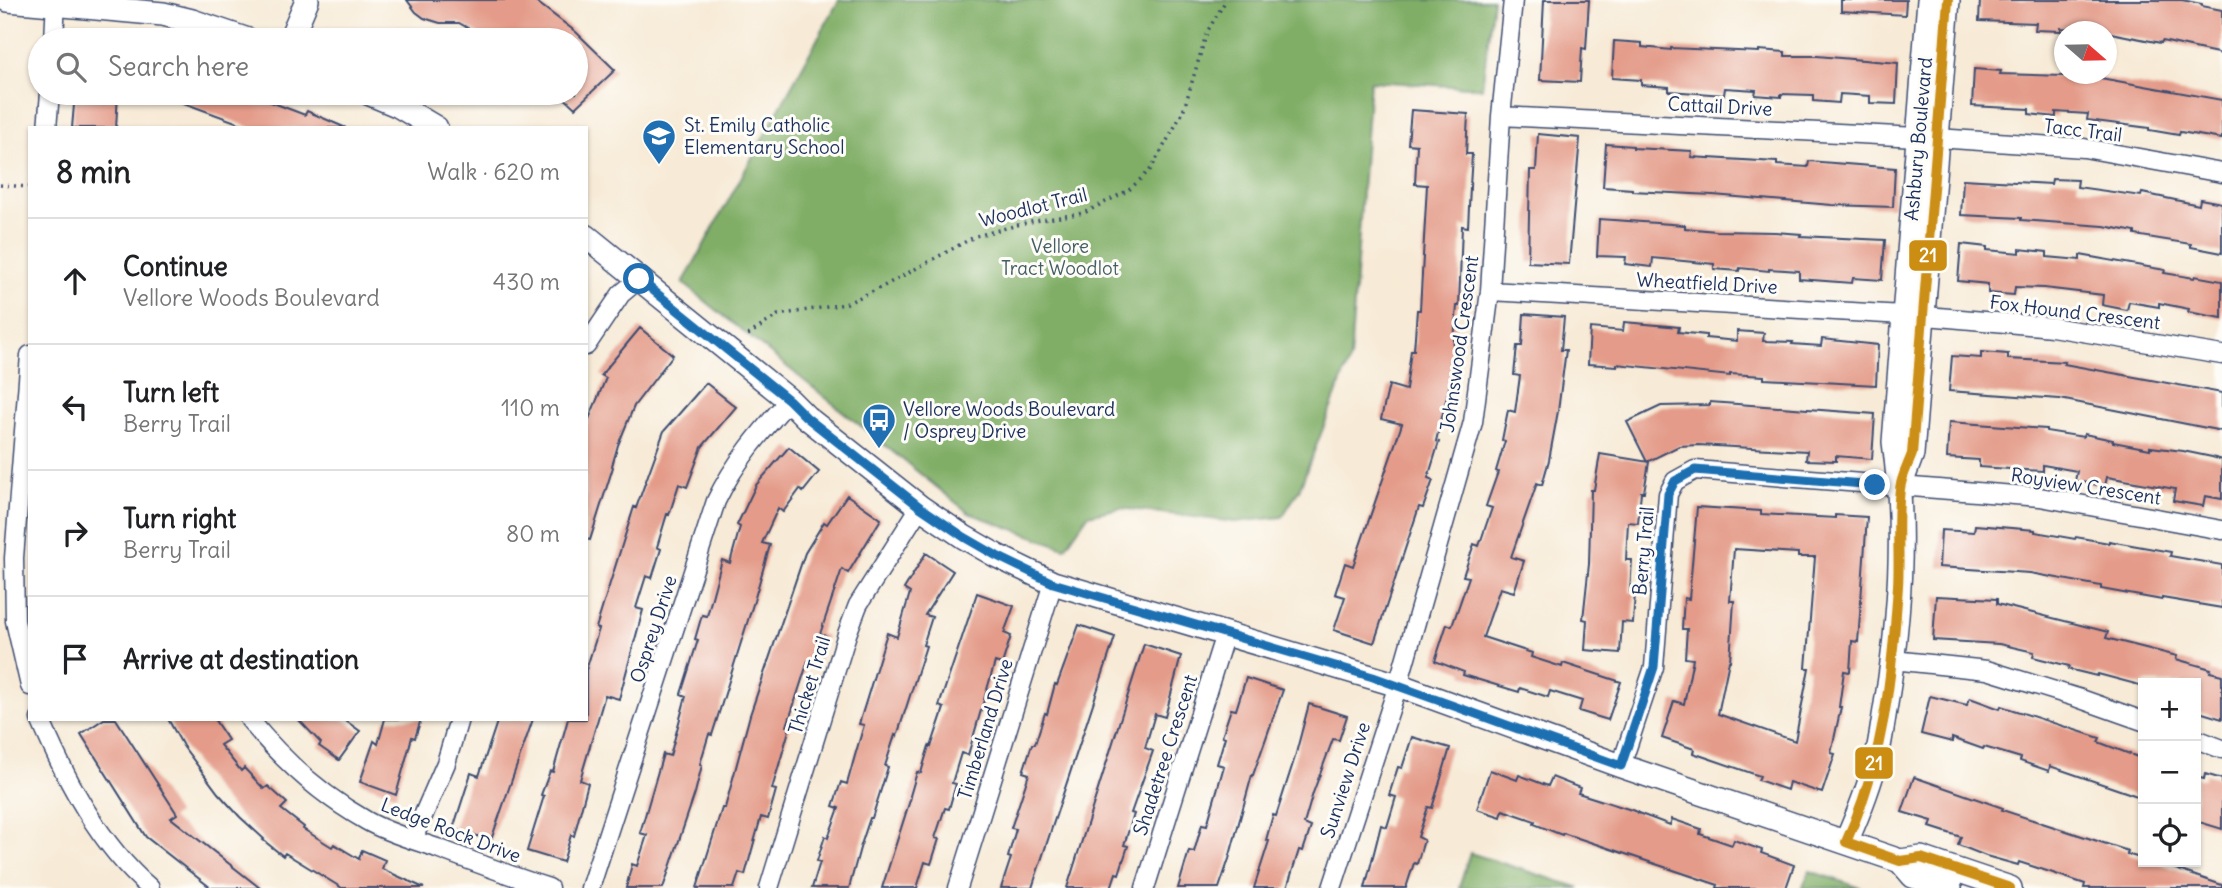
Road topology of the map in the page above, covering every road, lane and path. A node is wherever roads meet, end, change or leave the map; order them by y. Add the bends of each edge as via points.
1 (8, 0) edge
2 (307, 0) edge
3 (1226, 0) edge
4 (1513, 0) edge
5 (1929, 0) edge
6 (1948, 0) edge
7 (56, 2) edge
8 (55, 28) edge
9 (213, 28) edge
10 (295, 28) edge
11 (49, 105) edge
12 (397, 105) edge
13 (1501, 116) junction
14 (47, 126) edge
15 (433, 126) edge
16 (1928, 138) junction
17 (2222, 173) edge
18 (0, 185) edge
19 (28, 187) edge
20 (588, 238) edge
21 (639, 279) junction
22 (1490, 291) junction
23 (1913, 315) junction
24 (748, 335) dead end
25 (588, 343) edge
26 (2222, 355) edge
27 (28, 380) edge
28 (789, 400) junction
29 (1900, 487) junction
30 (920, 507) junction
31 (2222, 530) edge
32 (1053, 583) junction
33 (1225, 634) junction
34 (1893, 660) junction
35 (28, 677) edge
36 (1398, 685) junction
37 (2138, 719) edge
38 (41, 721) edge
39 (251, 721) edge
40 (458, 721) edge
41 (2199, 741) edge
42 (2222, 749) edge
43 (1621, 766) junction
44 (413, 839) junction
45 (1846, 842) junction
46 (1900, 861) junction
47 (150, 888) edge
48 (549, 888) edge
49 (590, 888) edge
50 (769, 888) edge
51 (958, 888) edge
52 (1145, 888) edge
53 (1332, 888) edge
54 (1950, 888) edge
55 (2010, 888) edge

1 - 7 street
2 - 10 street
3 - 24 path, Woodlot Trail via 1207,32 1183,112 1151,169 1129,190 1084,213 976,236 845,304 778,315
4 - 13 street, Johnswood Crescent
5 - 16 street, Ashbury Boulevard
6 - 16 street, Ashbury Boulevard
7 - 8 street
7 - 9 street via 163,14
11 - 14 street
12 - 15 street
13 - 16 street, Cattail Drive
13 - 22 street, Johnswood Crescent
16 - 17 street, Tacc Trail via 2084,148
16 - 23 street, Ashbury Boulevard
18 - 19 path
20 - 21 street
21 - 25 street via 621,294
21 - 28 street
22 - 23 street, Wheatfield Drive
22 - 36 street, Johnswood Crescent via 1473,422
23 - 26 street, Fox Hound Crescent via 2052,327
23 - 29 street, Ashbury Boulevard via 1912,454
27 - 35 street via 14,558 15,621
28 - 30 street
28 - 49 street, Osprey Drive via 745,452 716,502
29 - 31 street, Royview Crescent via 2040,497
29 - 34 street, Ashbury Boulevard
29 - 43 street, Berry Trail via 1695,470 1675,481 1668,494 1654,667
30 - 32 street via 975,544
30 - 50 street, Thicket Trail via 858,605
32 - 33 street
32 - 51 street, Timberland Drive
33 - 36 street
33 - 52 street, Shadetree Crescent
34 - 37 street via 1987,670
34 - 45 street, Ashbury Boulevard via 1877,757
36 - 43 street
36 - 53 street, Sunview Drive
38 - 47 street via 84,807
39 - 44 street, Ledge Rock Drive via 298,772 335,801 369,822
40 - 44 street
41 - 42 street
43 - 45 street
44 - 48 street, Ledge Rock Drive
45 - 46 street
46 - 54 street via 1913,876
46 - 55 street via 1922,858

